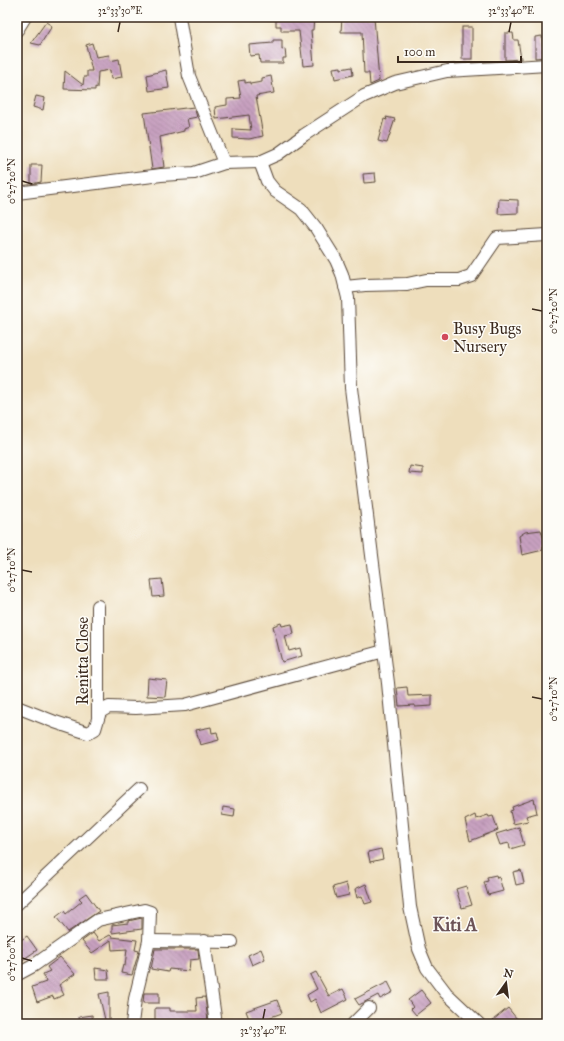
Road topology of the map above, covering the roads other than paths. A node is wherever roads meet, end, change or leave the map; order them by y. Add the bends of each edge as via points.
1 (26, 17) edge
2 (179, 17) edge
3 (17, 30) edge
4 (547, 65) edge
5 (260, 162) junction
6 (224, 163) junction
7 (17, 193) edge
8 (547, 235) edge
9 (345, 287) junction
10 (98, 606) dead end
11 (384, 651) junction
12 (17, 707) edge
13 (98, 716) junction
14 (139, 789) dead end
15 (17, 904) edge
16 (149, 941) junction
17 (204, 941) junction
18 (232, 942) dead end
19 (17, 972) edge
20 (369, 1008) dead end
21 (132, 1024) edge
22 (216, 1024) edge
23 (353, 1024) edge
24 (479, 1024) edge

1 - 3 street
2 - 6 street via 189,76
4 - 5 street via 447,71 395,83 364,96 310,130 278,154
5 - 6 street
5 - 9 street via 267,181 275,190 302,209 316,228 336,260
6 - 7 street via 194,173
8 - 9 street via 497,238 471,276 459,280 426,280 407,284
9 - 11 street via 348,298 351,388
10 - 13 street, Renitta Close
11 - 13 street via 185,705 109,707
11 - 24 street via 410,907 419,949 427,968 446,993
12 - 13 street via 84,733 94,729
14 - 15 street
16 - 17 street
16 - 19 street via 150,912 126,912 98,920 33,966
16 - 21 street via 135,999
17 - 18 street
17 - 22 street
20 - 23 street

